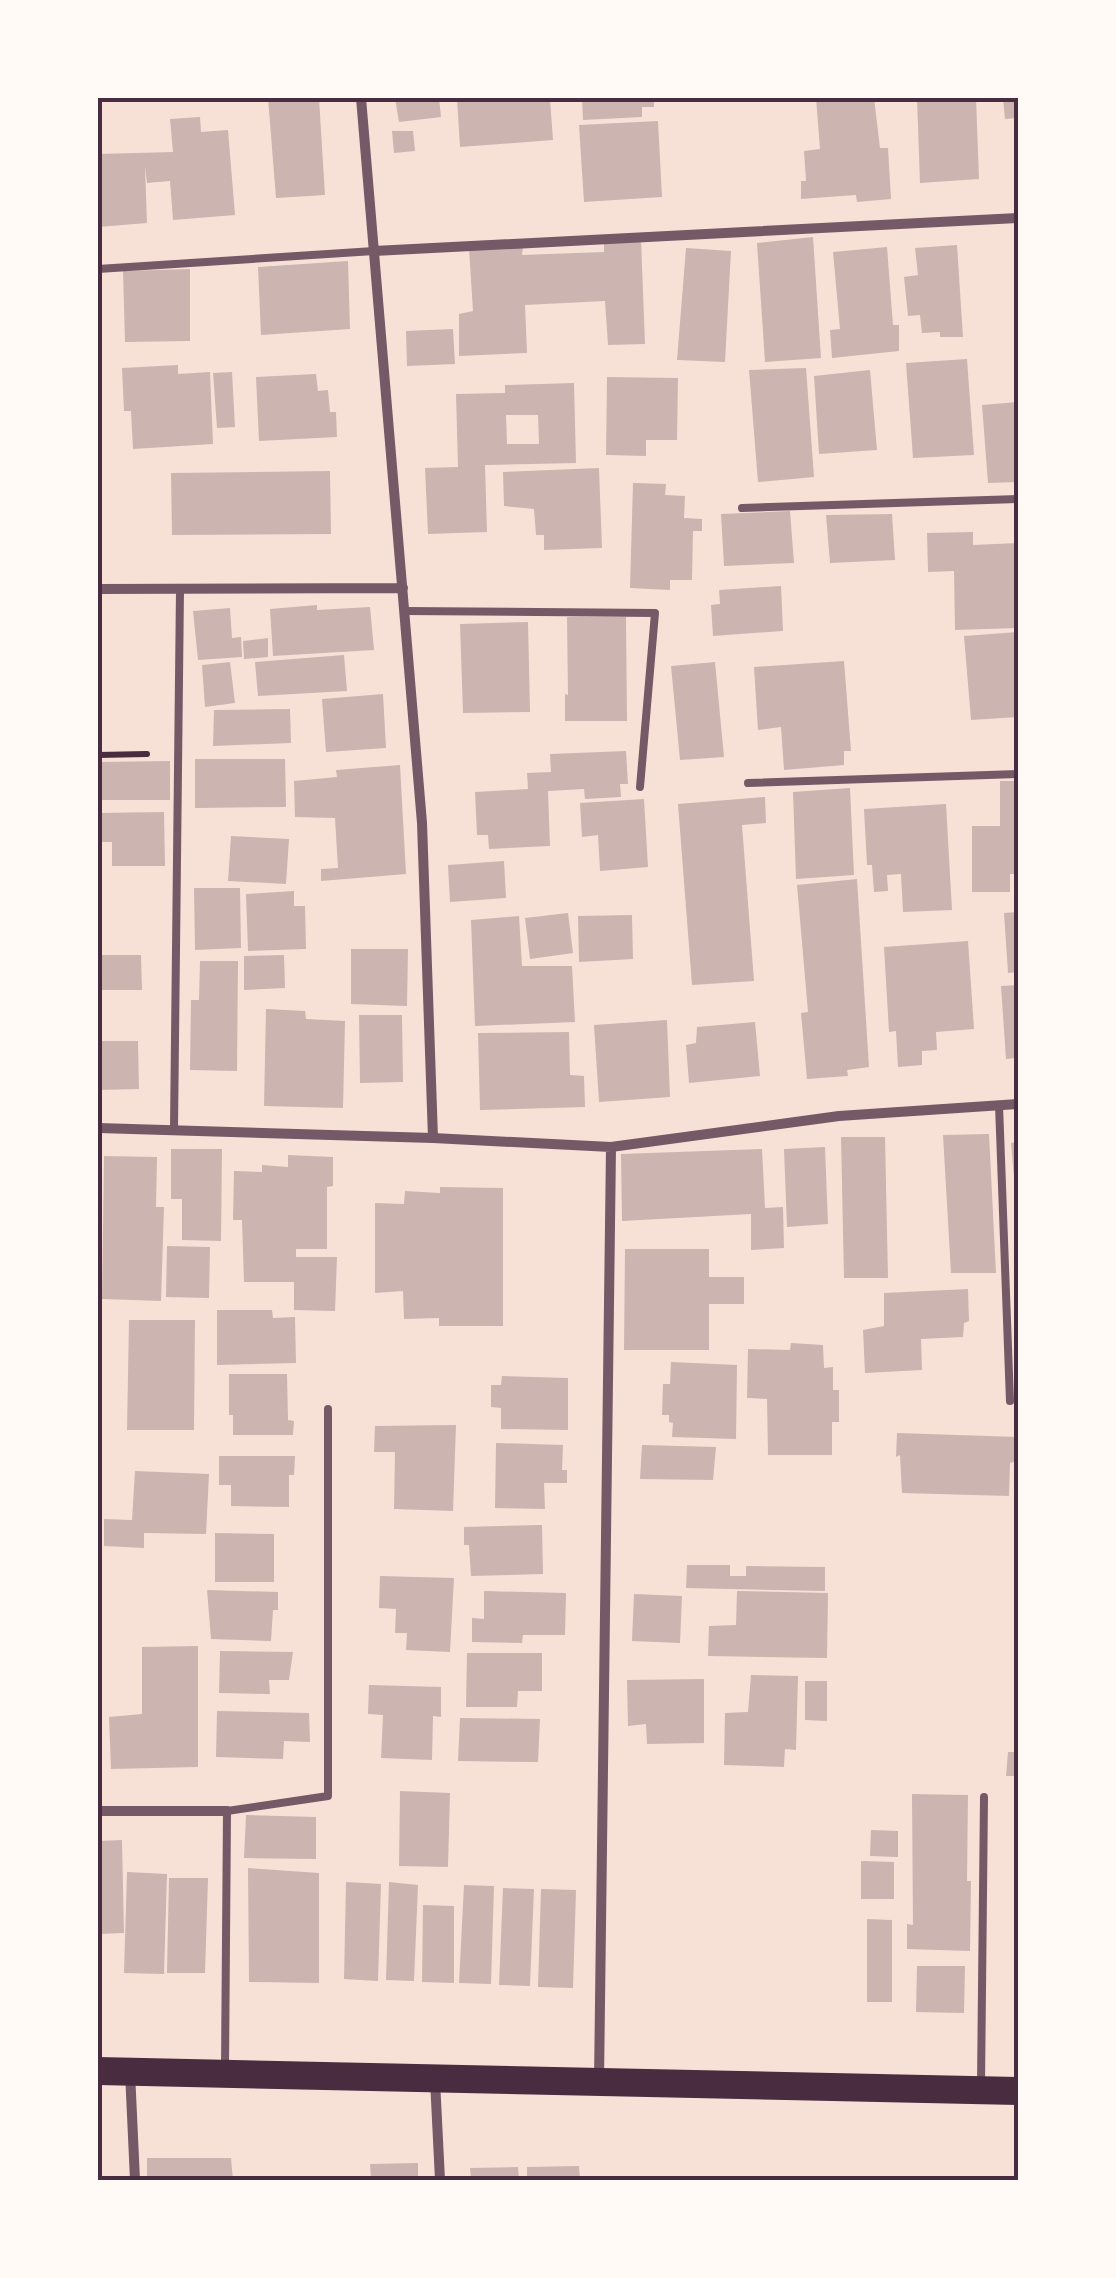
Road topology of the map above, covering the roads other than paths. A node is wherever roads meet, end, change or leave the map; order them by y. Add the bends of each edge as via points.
1 (362, 98) edge
2 (1018, 218) edge
3 (374, 251) junction
4 (98, 269) edge
5 (1018, 499) edge
6 (742, 508) dead end
7 (98, 588) edge
8 (403, 588) junction
9 (180, 589) junction
10 (405, 611) junction
11 (1018, 774) edge
12 (748, 783) dead end
13 (640, 787) dead end
14 (1018, 1104) edge
15 (999, 1105) junction
16 (98, 1128) edge
17 (174, 1129) junction
18 (432, 1138) junction
19 (611, 1147) junction
20 (1010, 1401) dead end
21 (328, 1409) dead end
22 (984, 1797) dead end
23 (98, 1810) edge
24 (227, 1811) junction
25 (98, 2071) edge
26 (130, 2071) junction
27 (225, 2073) junction
28 (435, 2079) junction
29 (599, 2082) junction
30 (981, 2090) junction
31 (1018, 2091) edge
32 (135, 2180) edge
33 (440, 2180) edge

1 - 3 street
2 - 3 street
3 - 4 lane
3 - 8 street
5 - 6 lane
7 - 9 street
8 - 9 street
8 - 10 street
9 - 17 lane
10 - 13 lane via 655,613
10 - 18 street via 422,823
11 - 12 lane
14 - 15 street
15 - 19 street via 840,1116
15 - 20 lane
16 - 17 street
17 - 18 street
18 - 19 street
19 - 29 street
21 - 24 lane via 328,1796
22 - 30 lane
23 - 24 street
24 - 27 lane
25 - 26 highway
26 - 27 highway
26 - 32 street
27 - 28 highway
28 - 29 highway
28 - 33 street
29 - 30 highway
30 - 31 highway

